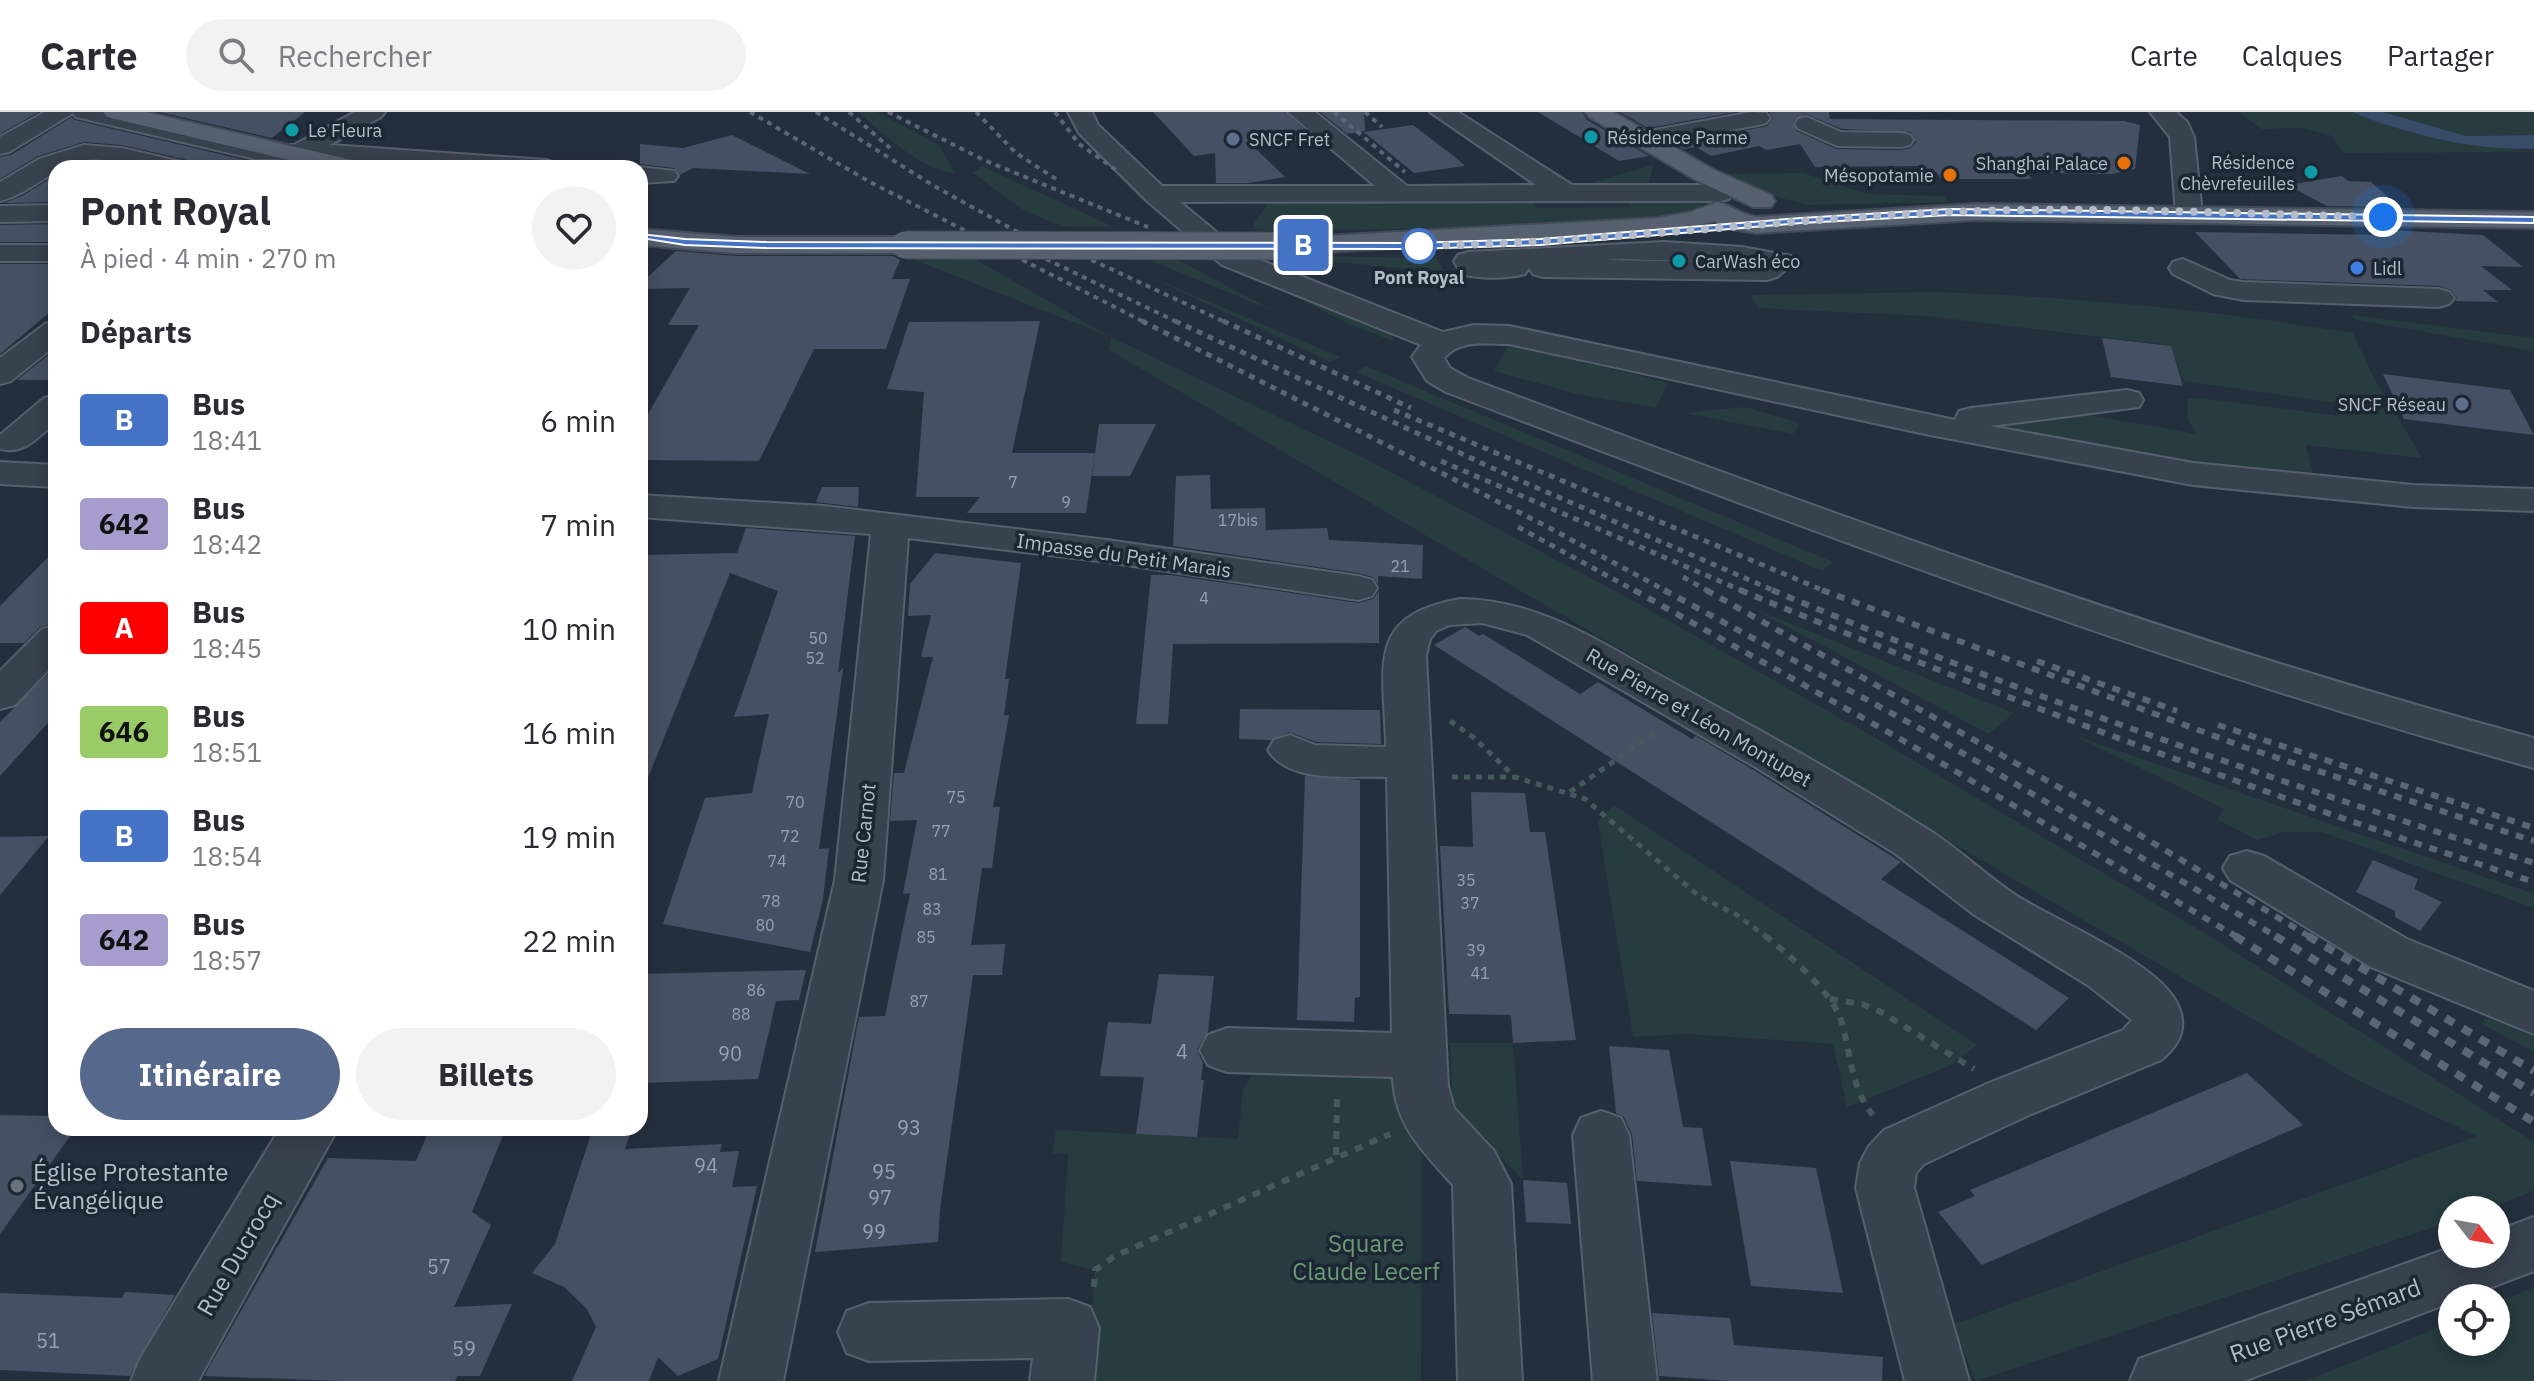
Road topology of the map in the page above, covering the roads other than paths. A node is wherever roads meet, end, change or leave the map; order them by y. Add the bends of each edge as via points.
1 (62, 112) edge
2 (84, 112) edge
3 (115, 112) edge
4 (373, 112) edge
5 (1080, 112) edge
6 (1300, 112) edge
7 (1442, 112) edge
8 (1597, 112) edge
9 (2162, 112) edge
10 (1755, 115) edge
11 (1811, 118) edge
12 (1644, 139) junction
13 (1901, 140) dead end
14 (0, 147) edge
15 (304, 149) junction
16 (427, 159) junction
17 (55, 160) edge
18 (143, 160) edge
19 (280, 160) edge
20 (334, 160) edge
21 (420, 160) edge
22 (440, 160) edge
23 (48, 162) edge
24 (0, 193) edge
25 (1155, 194) junction
26 (1401, 194) junction
27 (1567, 194) junction
28 (1715, 195) junction
29 (48, 213) edge
30 (0, 214) edge
31 (2189, 214) junction
32 (1764, 216) junction
33 (2534, 220) edge
34 (648, 238) edge
35 (1350, 244) junction
36 (0, 253) edge
37 (48, 253) edge
38 (1781, 262) junction
39 (2183, 268) dead end
40 (2439, 298) dead end
41 (48, 336) edge
42 (1441, 342) junction
43 (0, 374) edge
44 (2127, 400) dead end
45 (48, 413) edge
46 (1925, 424) junction
47 (6, 458) edge
48 (48, 473) edge
49 (2534, 500) edge
50 (648, 507) edge
51 (890, 525) junction
52 (1358, 588) dead end
53 (48, 646) edge
54 (0, 696) edge
55 (1290, 750) dead end
56 (2534, 753) edge
57 (1411, 770) junction
58 (2247, 868) dead end
59 (2534, 1013) edge
60 (1227, 1050) dead end
61 (1421, 1056) junction
62 (1601, 1135) dead end
63 (305, 1136) edge
64 (2534, 1244) edge
65 (869, 1332) dead end
66 (163, 1381) edge
67 (751, 1381) edge
68 (1062, 1381) edge
69 (1490, 1381) edge
70 (1625, 1381) edge
71 (1937, 1381) edge
72 (2162, 1381) edge

1 - 14 street
2 - 15 street via 255,152
3 - 15 main road
4 - 15 street
5 - 25 street via 1088,128
6 - 26 street
7 - 27 street
8 - 12 main road
9 - 31 street via 2182,137
10 - 11 street via 1781,125
10 - 12 street
11 - 13 street via 1837,139
12 - 28 main road
15 - 16 street
15 - 19 street
15 - 20 main road
16 - 21 street
16 - 22 street
17 - 18 street via 82,151
23 - 24 street
25 - 26 street
25 - 42 street via 1232,259
26 - 27 street
27 - 28 street
28 - 32 main road
28 - 32 main road via 1727,219
28 - 35 main road via 1698,219 1657,226
29 - 30 street
31 - 32 main road
31 - 33 main road
32 - 35 main road via 1503,244
32 - 38 street
34 - 35 main road, bridge via 736,245
36 - 37 street
38 - 38 street via 1730,252 1623,250 1468,261 1471,268 1767,271
39 - 40 street via 2223,288 2243,291
41 - 43 street
42 - 46 street via 1474,334 1509,335
42 - 56 street via 1428,357 1438,374 1457,385 2088,615
44 - 46 street
45 - 47 street
46 - 49 street via 2193,474 2413,496
47 - 48 street
50 - 51 street
51 - 52 street, Impasse du Petit Marais
51 - 67 street, Rue Carnot via 859,880
53 - 54 street
55 - 57 street via 1307,759
57 - 61 street, Rue Pierre et Léon Montupet
57 - 71 street, Rue Pierre et Léon Montupet via 1405,656 1409,638 1435,617 1480,610 1509,613 1541,626 1909,840 1984,898 2152,1007 2158,1029 2142,1045 1904,1147 1889,1163 1885,1188
58 - 59 street via 2389,953
60 - 61 street
61 - 69 street, Rue Pierre et Léon Montupet via 1429,1119 1474,1168 1486,1202
62 - 70 street
63 - 66 street, Rue Ducrocq
64 - 72 street, Rue Pierre Sémard
65 - 68 street via 1068,1328

